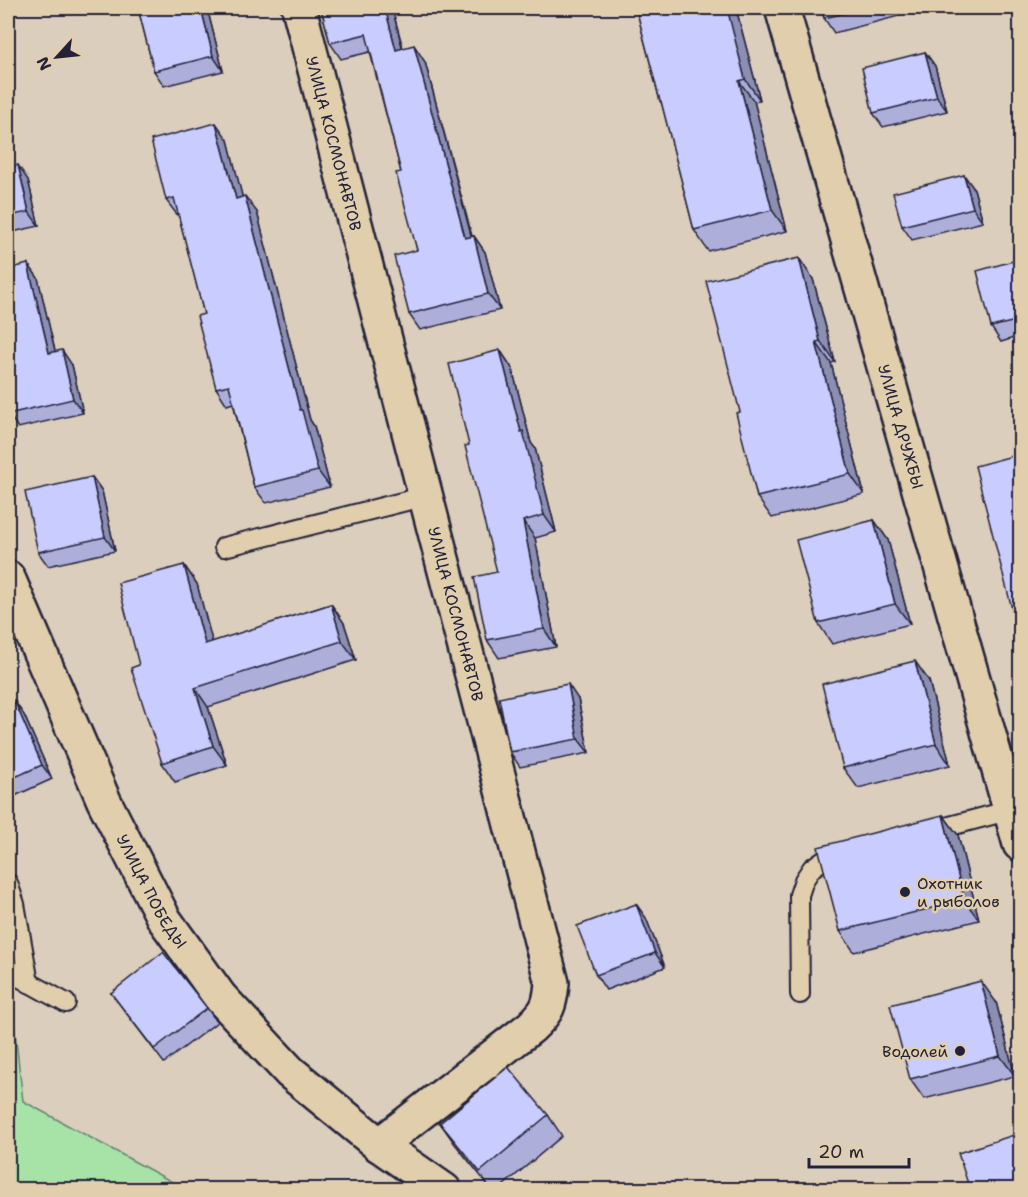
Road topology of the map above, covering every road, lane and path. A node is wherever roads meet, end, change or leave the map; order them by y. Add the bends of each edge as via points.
1 (299, 8) edge
2 (782, 8) edge
3 (426, 496) junction
4 (224, 547) dead end
5 (8, 578) edge
6 (1011, 810) junction
7 (907, 837) edge
8 (1020, 844) edge
9 (861, 849) edge
10 (8, 883) edge
11 (8, 971) edge
12 (29, 983) junction
13 (800, 994) dead end
14 (66, 1003) dead end
15 (379, 1145) junction
16 (444, 1190) edge

1 - 3 street, УЛИЦА КОСМОНАВТОВ
2 - 6 street, УЛИЦА ДРУЖБЫ
3 - 4 lane
3 - 15 street, УЛИЦА КОСМОНАВТОВ via 552,983 550,1002 543,1016
5 - 15 street, УЛИЦА ПОБЕДЫ via 104,801 164,919 220,997 290,1072
6 - 7 lane
6 - 8 street, УЛИЦА ДРУЖБЫ
9 - 13 lane via 826,858 804,880 799,895
10 - 12 lane
11 - 12 lane
12 - 14 lane
15 - 16 street, УЛИЦА ПОБЕДЫ

